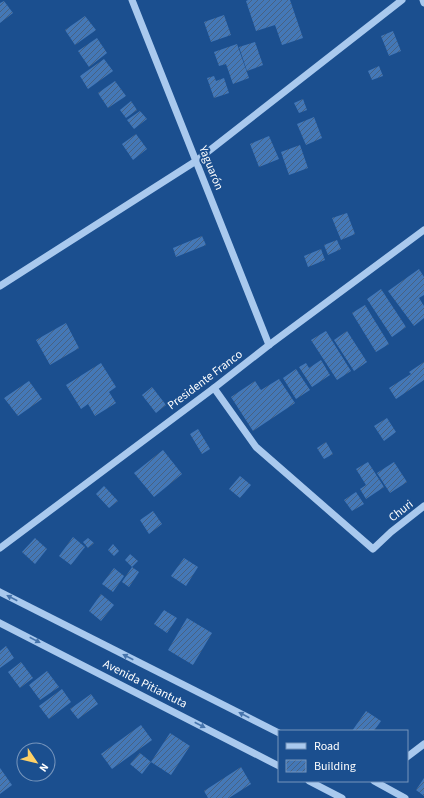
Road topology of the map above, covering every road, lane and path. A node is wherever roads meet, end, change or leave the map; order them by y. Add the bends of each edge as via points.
1 (132, 0) edge
2 (402, 0) edge
3 (196, 161) junction
4 (424, 230) edge
5 (0, 286) edge
6 (269, 345) junction
7 (214, 388) junction
8 (424, 506) edge
9 (0, 548) edge
10 (0, 592) edge
11 (0, 623) edge
12 (278, 732) edge
13 (424, 744) edge
14 (408, 756) edge
15 (278, 765) edge
16 (311, 782) edge
17 (378, 782) edge
18 (342, 798) edge
19 (406, 798) edge

1 - 3 street, Yaguarón
2 - 3 street
3 - 5 street
3 - 6 street, Yaguarón
4 - 6 street, Presidente Franco
6 - 7 street, Presidente Franco
7 - 8 street, Churi via 256,447 373,549
7 - 9 street, Presidente Franco
12 -> 10 street, Avenida Pitiantuta
11 -> 15 street, Avenida Pitiantuta
13 - 14 street
16 - 18 street
17 - 19 street

